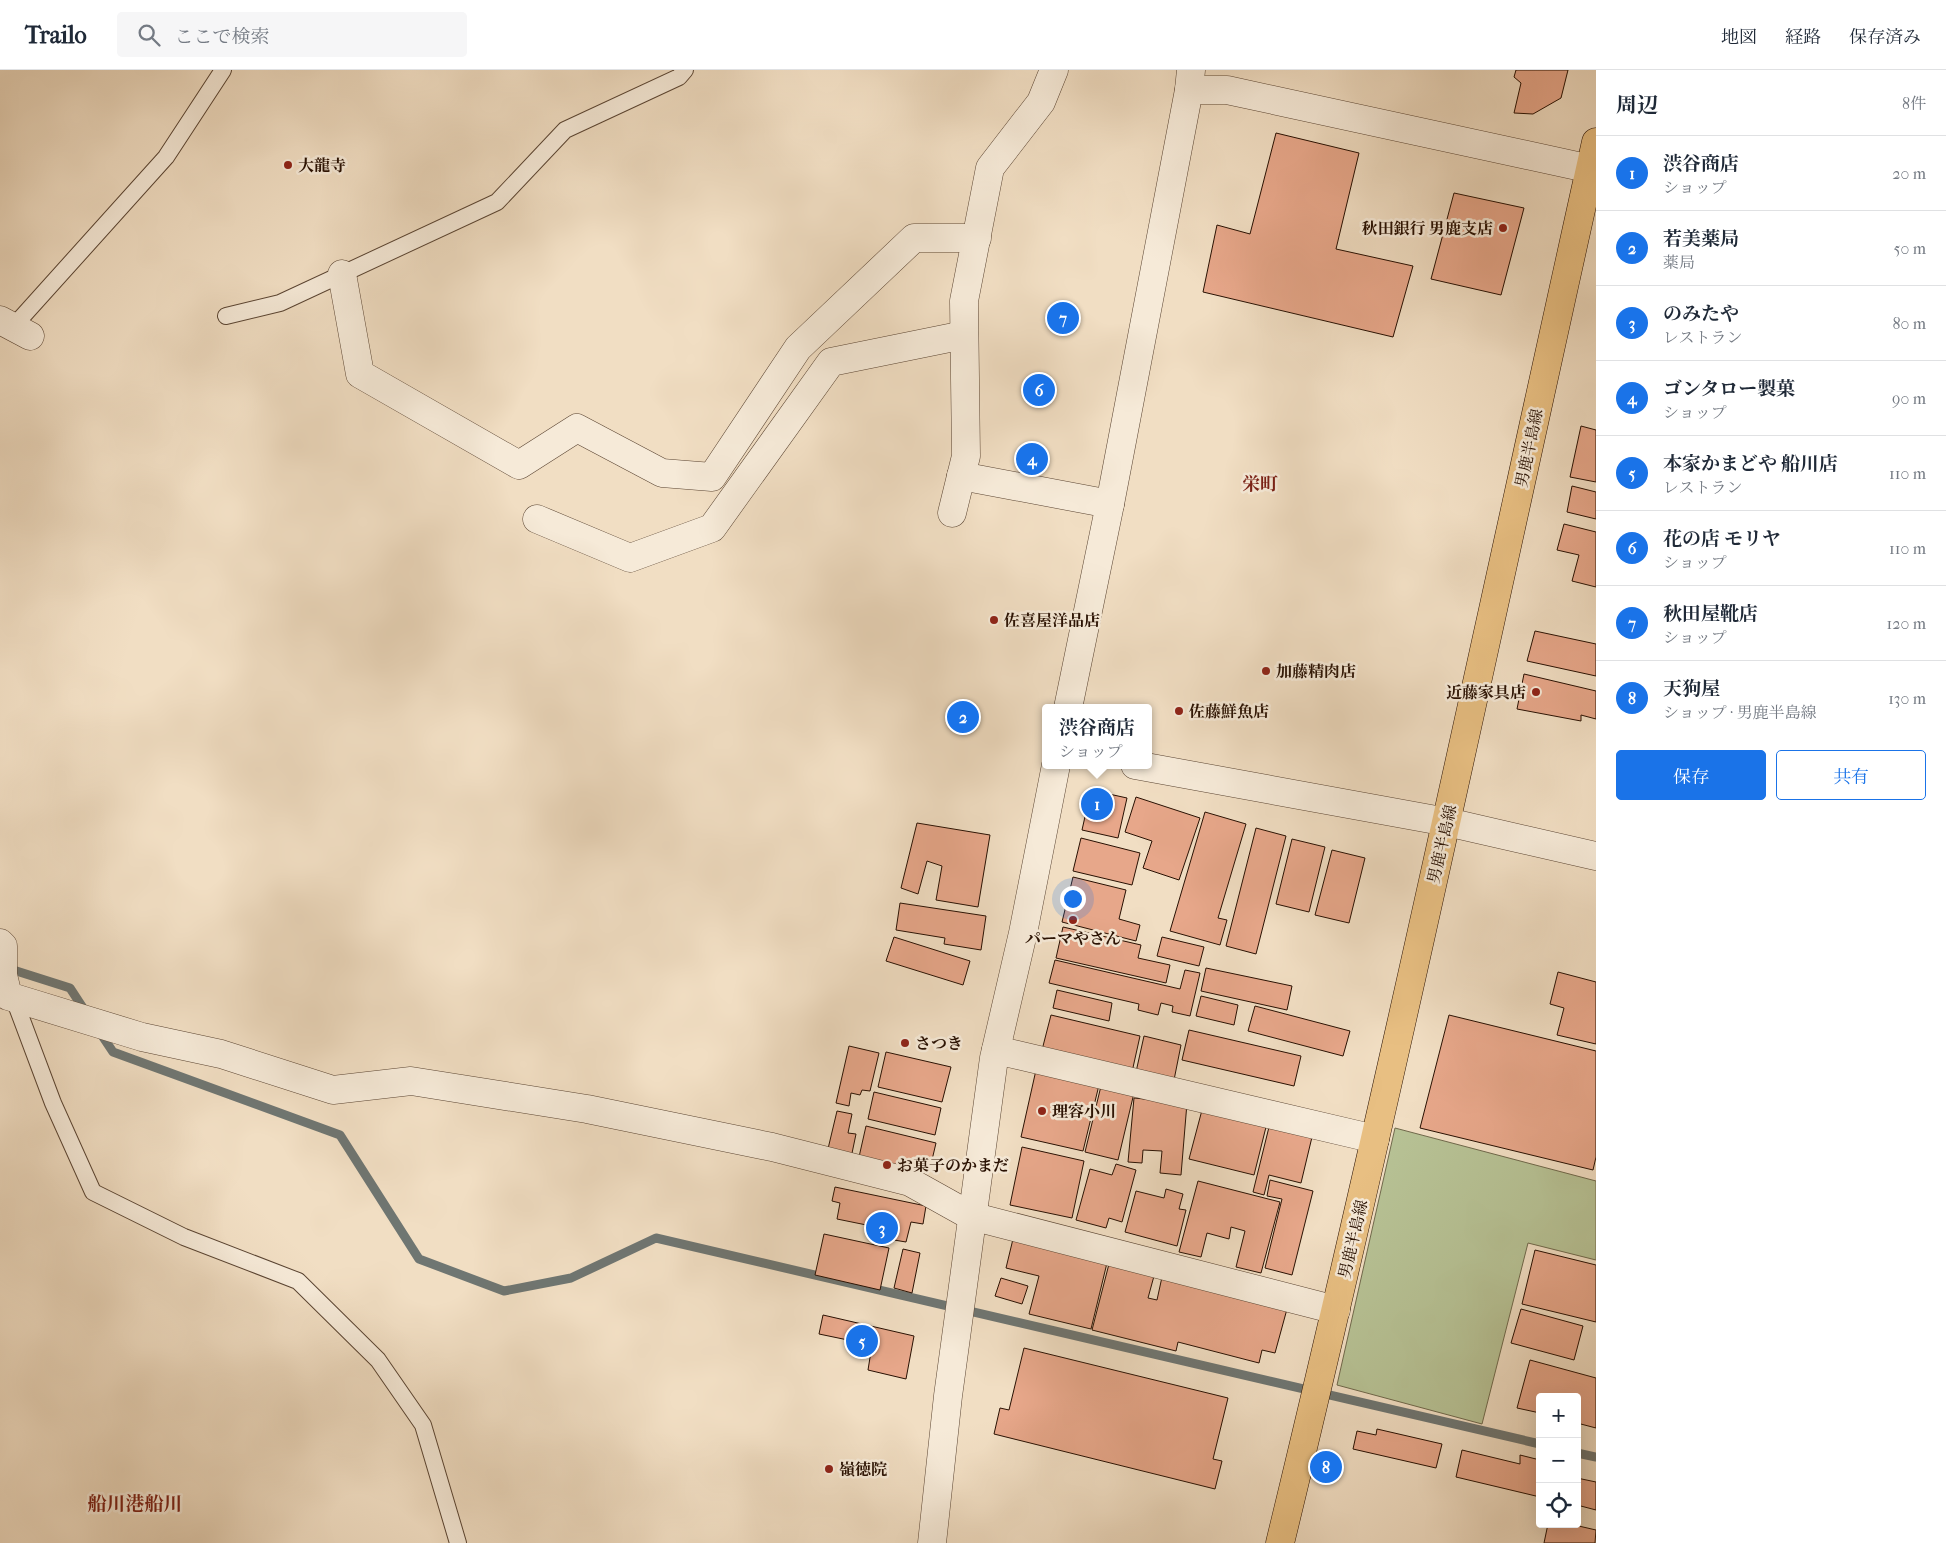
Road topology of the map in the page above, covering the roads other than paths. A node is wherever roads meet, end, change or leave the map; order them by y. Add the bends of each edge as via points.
1 (223, 70) edge
2 (685, 70) edge
3 (1050, 72) edge
4 (1190, 80) edge
5 (1596, 142) edge
6 (1593, 169) edge
7 (976, 238) junction
8 (342, 274) junction
9 (226, 316) dead end
10 (14, 328) edge
11 (964, 335) junction
12 (961, 476) junction
13 (1110, 504) junction
14 (952, 513) dead end
15 (537, 519) dead end
16 (1069, 704) edge
17 (1152, 768) edge
18 (1055, 769) edge
19 (1447, 822) junction
20 (1596, 856) edge
21 (0, 943) edge
22 (14, 999) junction
23 (996, 1050) junction
24 (1375, 1139) junction
25 (971, 1216) junction
26 (1336, 1310) junction
27 (458, 1543) edge
28 (932, 1543) edge
29 (1280, 1543) edge

1 - 10 lane via 166,156
2 - 8 lane via 679,77 565,130 497,202
3 - 7 street via 1041,102 990,168
4 - 6 street
4 - 13 street
5 - 6 main road, 男鹿半島線
6 - 19 main road, 男鹿半島線
7 - 8 street via 914,238 798,348 712,478 662,473 577,428 519,464 360,374
7 - 11 street via 964,302
8 - 9 lane via 280,302
11 - 12 street via 966,456
11 - 15 street via 831,362 712,528 630,558
12 - 13 street
12 - 14 street
13 - 16 street
17 - 19 street
18 - 23 street
19 - 20 street
19 - 24 main road, 男鹿半島線
21 - 22 street via 3,946 3,975 8,996
22 - 25 street via 142,1038 220,1054 333,1090 411,1082 586,1109 772,1147 910,1182
22 - 27 lane via 93,1192 184,1237 298,1281 378,1360 423,1425
23 - 24 street
23 - 25 street
24 - 26 main road, 男鹿半島線
25 - 26 street
25 - 28 street
26 - 29 main road, 男鹿半島線

